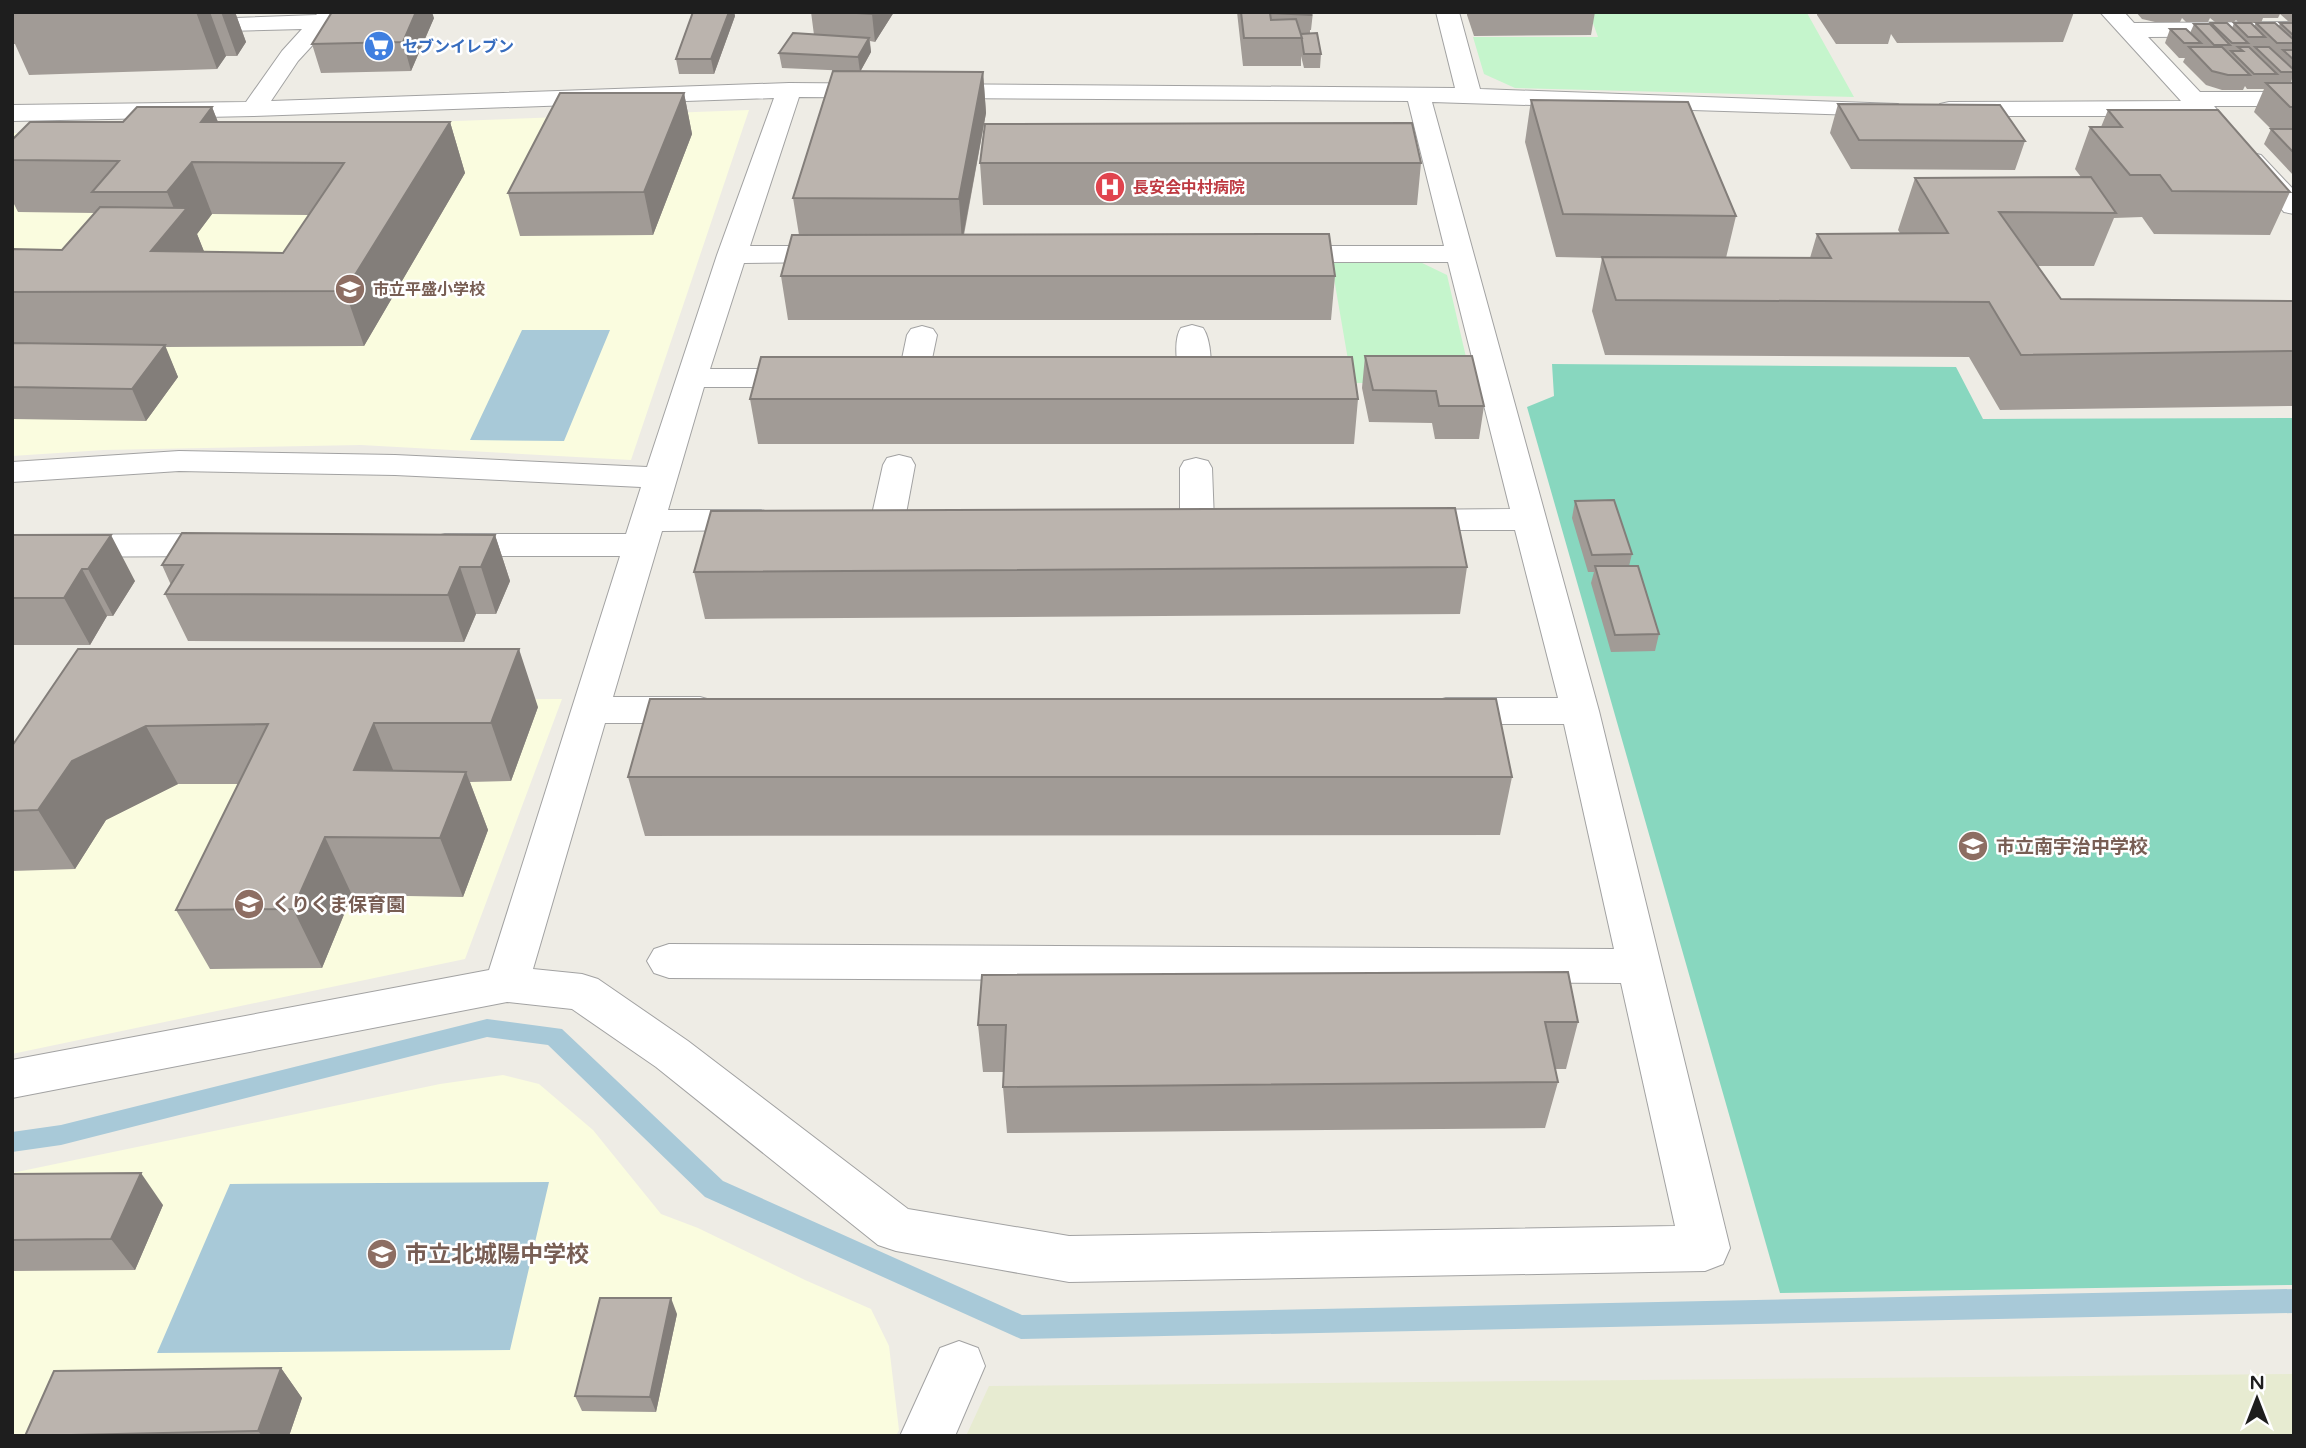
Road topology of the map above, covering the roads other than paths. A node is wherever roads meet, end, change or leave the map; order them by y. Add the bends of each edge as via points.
1 (1447, 12) edge
2 (2111, 12) edge
3 (327, 17) edge
4 (164, 26) dead end
5 (2294, 29) edge
6 (2128, 30) junction
7 (789, 90) junction
8 (1418, 94) junction
9 (1469, 95) junction
10 (2294, 99) edge
11 (2198, 104) junction
12 (253, 109) junction
13 (12, 113) edge
14 (2291, 201) edge
15 (869, 254) edge
16 (1254, 254) edge
17 (1460, 254) junction
18 (731, 255) junction
19 (1192, 334) dead end
20 (922, 335) dead end
21 (691, 377) junction
22 (843, 377) edge
23 (913, 377) edge
24 (1194, 377) edge
25 (899, 465) dead end
26 (1196, 468) dead end
27 (12, 472) edge
28 (662, 478) junction
29 (888, 519) edge
30 (1529, 519) junction
31 (794, 520) edge
32 (1377, 520) edge
33 (1197, 521) edge
34 (643, 533) junction
35 (263, 545) edge
36 (416, 545) edge
37 (12, 546) edge
38 (589, 710) junction
39 (729, 710) edge
40 (1413, 711) edge
41 (1580, 711) junction
42 (669, 961) dead end
43 (1639, 966) junction
44 (507, 984) junction
45 (12, 1079) edge
46 (959, 1366) dead end
47 (927, 1436) edge

1 - 9 street
2 - 6 street
3 - 4 street
3 - 12 street via 290,56
5 - 6 street
6 - 11 street
7 - 8 street
7 - 12 street
7 - 18 street
8 - 9 street
8 - 17 street
9 - 11 street via 1843,109
10 - 11 street
11 - 14 street
12 - 13 street
15 - 18 street
16 - 17 street
17 - 30 street
18 - 21 street
19 - 24 street
20 - 23 street
21 - 22 street
21 - 28 street
25 - 29 street
26 - 33 street
27 - 28 street via 179,461 395,465
28 - 34 street
30 - 32 street
30 - 41 street
31 - 34 street
34 - 36 street
34 - 38 street
35 - 37 street
38 - 39 street
38 - 44 street
40 - 41 street
41 - 43 street
42 - 43 street
43 - 44 street via 1705,1248 1069,1259 896,1229 672,1054 582,992
44 - 45 street
46 - 47 street

